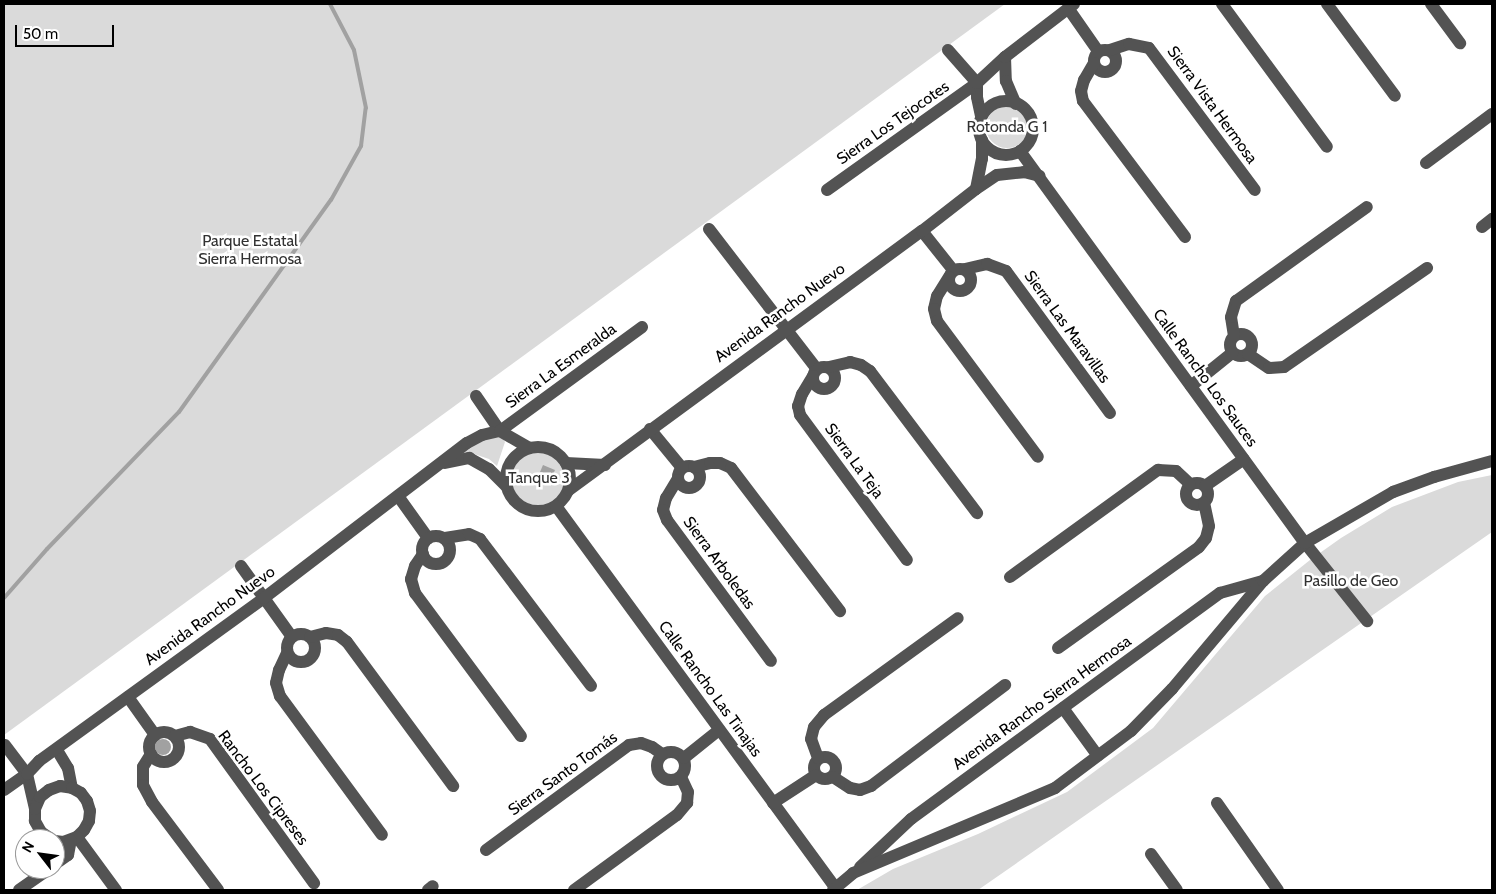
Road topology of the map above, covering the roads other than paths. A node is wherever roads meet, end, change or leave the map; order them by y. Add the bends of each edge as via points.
1 (1222, 4) edge
2 (1327, 4) edge
3 (1431, 4) edge
4 (1071, 6) edge
5 (1460, 44) dead end
6 (948, 50) dead end
7 (1101, 55) junction
8 (1005, 57) junction
9 (977, 83) junction
10 (1395, 96) dead end
11 (1016, 104) junction
12 (1492, 114) edge
13 (982, 116) junction
14 (982, 140) junction
15 (1327, 147) dead end
16 (1015, 153) junction
17 (1426, 163) dead end
18 (997, 175) junction
19 (1040, 176) junction
20 (976, 188) junction
21 (827, 190) dead end
22 (1255, 190) dead end
23 (1368, 208) dead end
24 (709, 228) dead end
25 (922, 231) junction
26 (1185, 237) dead end
27 (1427, 268) dead end
28 (956, 272) junction
29 (642, 327) dead end
30 (786, 329) junction
31 (1234, 336) junction
32 (1232, 353) junction
33 (1248, 354) junction
34 (820, 371) junction
35 (1191, 386) junction
36 (476, 396) dead end
37 (1110, 413) dead end
38 (650, 429) junction
39 (500, 431) junction
40 (530, 448) junction
41 (1038, 457) dead end
42 (1244, 459) junction
43 (1492, 461) edge
44 (566, 463) junction
45 (442, 464) junction
46 (605, 465) junction
47 (684, 472) junction
48 (1190, 484) junction
49 (506, 486) junction
50 (1205, 486) junction
51 (569, 490) junction
52 (398, 496) junction
53 (1204, 503) junction
54 (556, 506) junction
55 (977, 513) dead end
56 (428, 538) junction
57 (445, 538) junction
58 (1305, 543) junction
59 (423, 554) junction
60 (907, 560) dead end
61 (241, 566) dead end
62 (1010, 577) dead end
63 (1263, 581) junction
64 (264, 598) junction
65 (840, 611) dead end
66 (958, 618) dead end
67 (1367, 621) dead end
68 (292, 637) junction
69 (310, 637) junction
70 (1058, 648) dead end
71 (287, 653) junction
72 (770, 661) dead end
73 (1005, 685) dead end
74 (591, 686) dead end
75 (128, 697) junction
76 (1063, 708) junction
77 (719, 730) junction
78 (155, 735) junction
79 (175, 736) junction
80 (521, 736) dead end
81 (5, 745) dead end
82 (57, 750) junction
83 (151, 754) junction
84 (662, 754) junction
85 (1098, 756) junction
86 (684, 758) junction
87 (818, 758) junction
88 (26, 774) junction
89 (816, 776) junction
90 (681, 777) junction
91 (833, 777) junction
92 (453, 786) dead end
93 (72, 788) junction
94 (4, 790) edge
95 (773, 803) junction
96 (1217, 803) dead end
97 (35, 809) junction
98 (40, 829) edge
99 (382, 835) dead end
100 (74, 839) junction
101 (65, 840) edge
102 (486, 850) dead end
103 (1151, 854) dead end
104 (65, 857) edge
105 (853, 873) junction
106 (314, 883) dead end
107 (116, 890) edge
108 (218, 890) edge
109 (574, 890) edge
110 (836, 890) edge
111 (1177, 890) edge
112 (1278, 890) edge

1 - 15 street
2 - 10 street
3 - 5 street
4 - 7 street
4 - 8 street
6 - 9 street
7 - 22 street, Sierra Vista Hermosa via 1129,44 1149,48
7 - 26 street via 1084,80 1083,101
8 - 9 street, Sierra Los Tejocotes
8 - 11 street via 1006,82
9 - 13 street
9 - 21 street, Sierra Los Tejocotes
11 - 13 street via 996,103
11 - 16 street via 1030,117 1032,136
12 - 17 street
13 - 14 street via 979,128
14 - 16 street via 993,152
14 - 20 street
16 - 18 street
16 - 19 street, Calle Rancho Los Sauces
18 - 19 street via 1024,172
18 - 20 street, Avenida Rancho Nuevo
19 - 35 street, Calle Rancho Los Sauces
20 - 25 street, Avenida Rancho Nuevo
23 - 31 street via 1236,301 1231,318
24 - 30 street
25 - 28 street
25 - 30 street, Avenida Rancho Nuevo
27 - 33 street via 1284,367 1269,368
28 - 37 street, Sierra Las Maravillas via 987,264 1006,271
28 - 41 street via 937,296 934,309 937,321
29 - 39 street, Sierra La Esmeralda
30 - 34 street
30 - 38 street, Avenida Rancho Nuevo
31 - 32 street via 1230,341
31 - 33 street via 1241,334 1252,341
32 - 33 street via 1243,357
32 - 35 street
34 - 55 street via 850,362 870,371
34 - 60 street, Sierra La Teja via 802,394 798,406 800,415
35 - 42 street, Calle Rancho Los Sauces
36 - 39 street
38 - 46 street, Avenida Rancho Nuevo
38 - 47 street
39 - 40 street
39 - 45 street, Sierra La Esmeralda via 467,443
40 - 44 street via 544,447 557,452
40 - 49 street via 510,462
42 - 50 street
42 - 58 street, Calle Rancho Los Sauces
43 - 58 street, Avenida Rancho Sierra Hermosa via 1434,476 1393,492
44 - 46 street
44 - 51 street via 570,476
45 - 49 street via 469,458 489,469
45 - 52 street, Avenida Rancho Nuevo
46 - 51 street, Avenida Rancho Nuevo
47 - 65 street via 710,463 731,468
47 - 72 street, Sierra Arboledas via 666,498 663,510 667,520
48 - 50 street via 1196,482
48 - 53 street via 1185,491 1188,501 1195,505
48 - 62 street via 1176,471 1158,470
49 - 54 street via 511,498 532,511
50 - 53 street via 1208,498
51 - 54 street
52 - 56 street
52 - 64 street, Avenida Rancho Nuevo
53 - 70 street via 1209,526 1199,547
54 - 77 street, Calle Rancho Las Tinajas
56 - 57 street via 436,535
56 - 59 street via 423,545
57 - 59 street via 450,544 448,559 434,564
57 - 74 street via 469,534 480,539
58 - 63 street, Avenida Rancho Sierra Hermosa
58 - 67 street, Calle Rancho Los Sauces
59 - 80 street via 411,579 415,593
61 - 64 street
63 - 76 street, Avenida Rancho Sierra Hermosa via 1220,593
63 - 85 street, Avenida Rancho Sierra Hermosa via 1172,689 1131,731
64 - 68 street
64 - 75 street, Avenida Rancho Nuevo
66 - 87 street via 824,714 814,727 811,739
68 - 69 street via 298,634
68 - 71 street via 288,641
69 - 71 street via 316,649 310,660 296,662
69 - 92 street via 326,633 338,635 347,642
71 - 99 street via 276,684 280,696
73 - 91 street via 871,786 860,790 850,788
75 - 78 street
75 - 82 street, Avenida Rancho Nuevo
76 - 85 street
76 - 105 street, Avenida Rancho Sierra Hermosa via 911,819
77 - 86 street
77 - 95 street, Calle Rancho Las Tinajas
78 - 79 street, Rancho Los Cipreses via 162,731
78 - 83 street via 150,740
79 - 83 street via 180,748 173,759 160,762
79 - 106 street, Rancho Los Cipreses via 190,732 210,739
81 - 88 street
82 - 88 street, Avenida Rancho Nuevo
82 - 93 street via 68,768
83 - 108 street via 143,767 143,785 152,802
84 - 86 street, Sierra Santo Tomás via 678,752
84 - 90 street via 657,768 661,775 667,780
84 - 102 street, Sierra Santo Tomás via 641,743 629,745
85 - 105 street, Avenida Rancho Sierra Hermosa via 1055,788
86 - 90 street via 686,768
87 - 89 street via 814,764
87 - 91 street via 832,758 836,764
88 - 94 street, Avenida Rancho Nuevo
88 - 97 street
89 - 91 street via 821,779
89 - 95 street
90 - 109 street via 688,792 687,803 677,815
93 - 97 street via 60,786 49,790
93 - 100 street via 81,793 90,811 84,830
95 - 110 street, Calle Rancho Las Tinajas
96 - 112 street
97 - 98 street via 35,821
100 - 101 street
100 - 104 street
100 - 107 street
103 - 111 street
105 - 110 street, Avenida Rancho Sierra Hermosa

